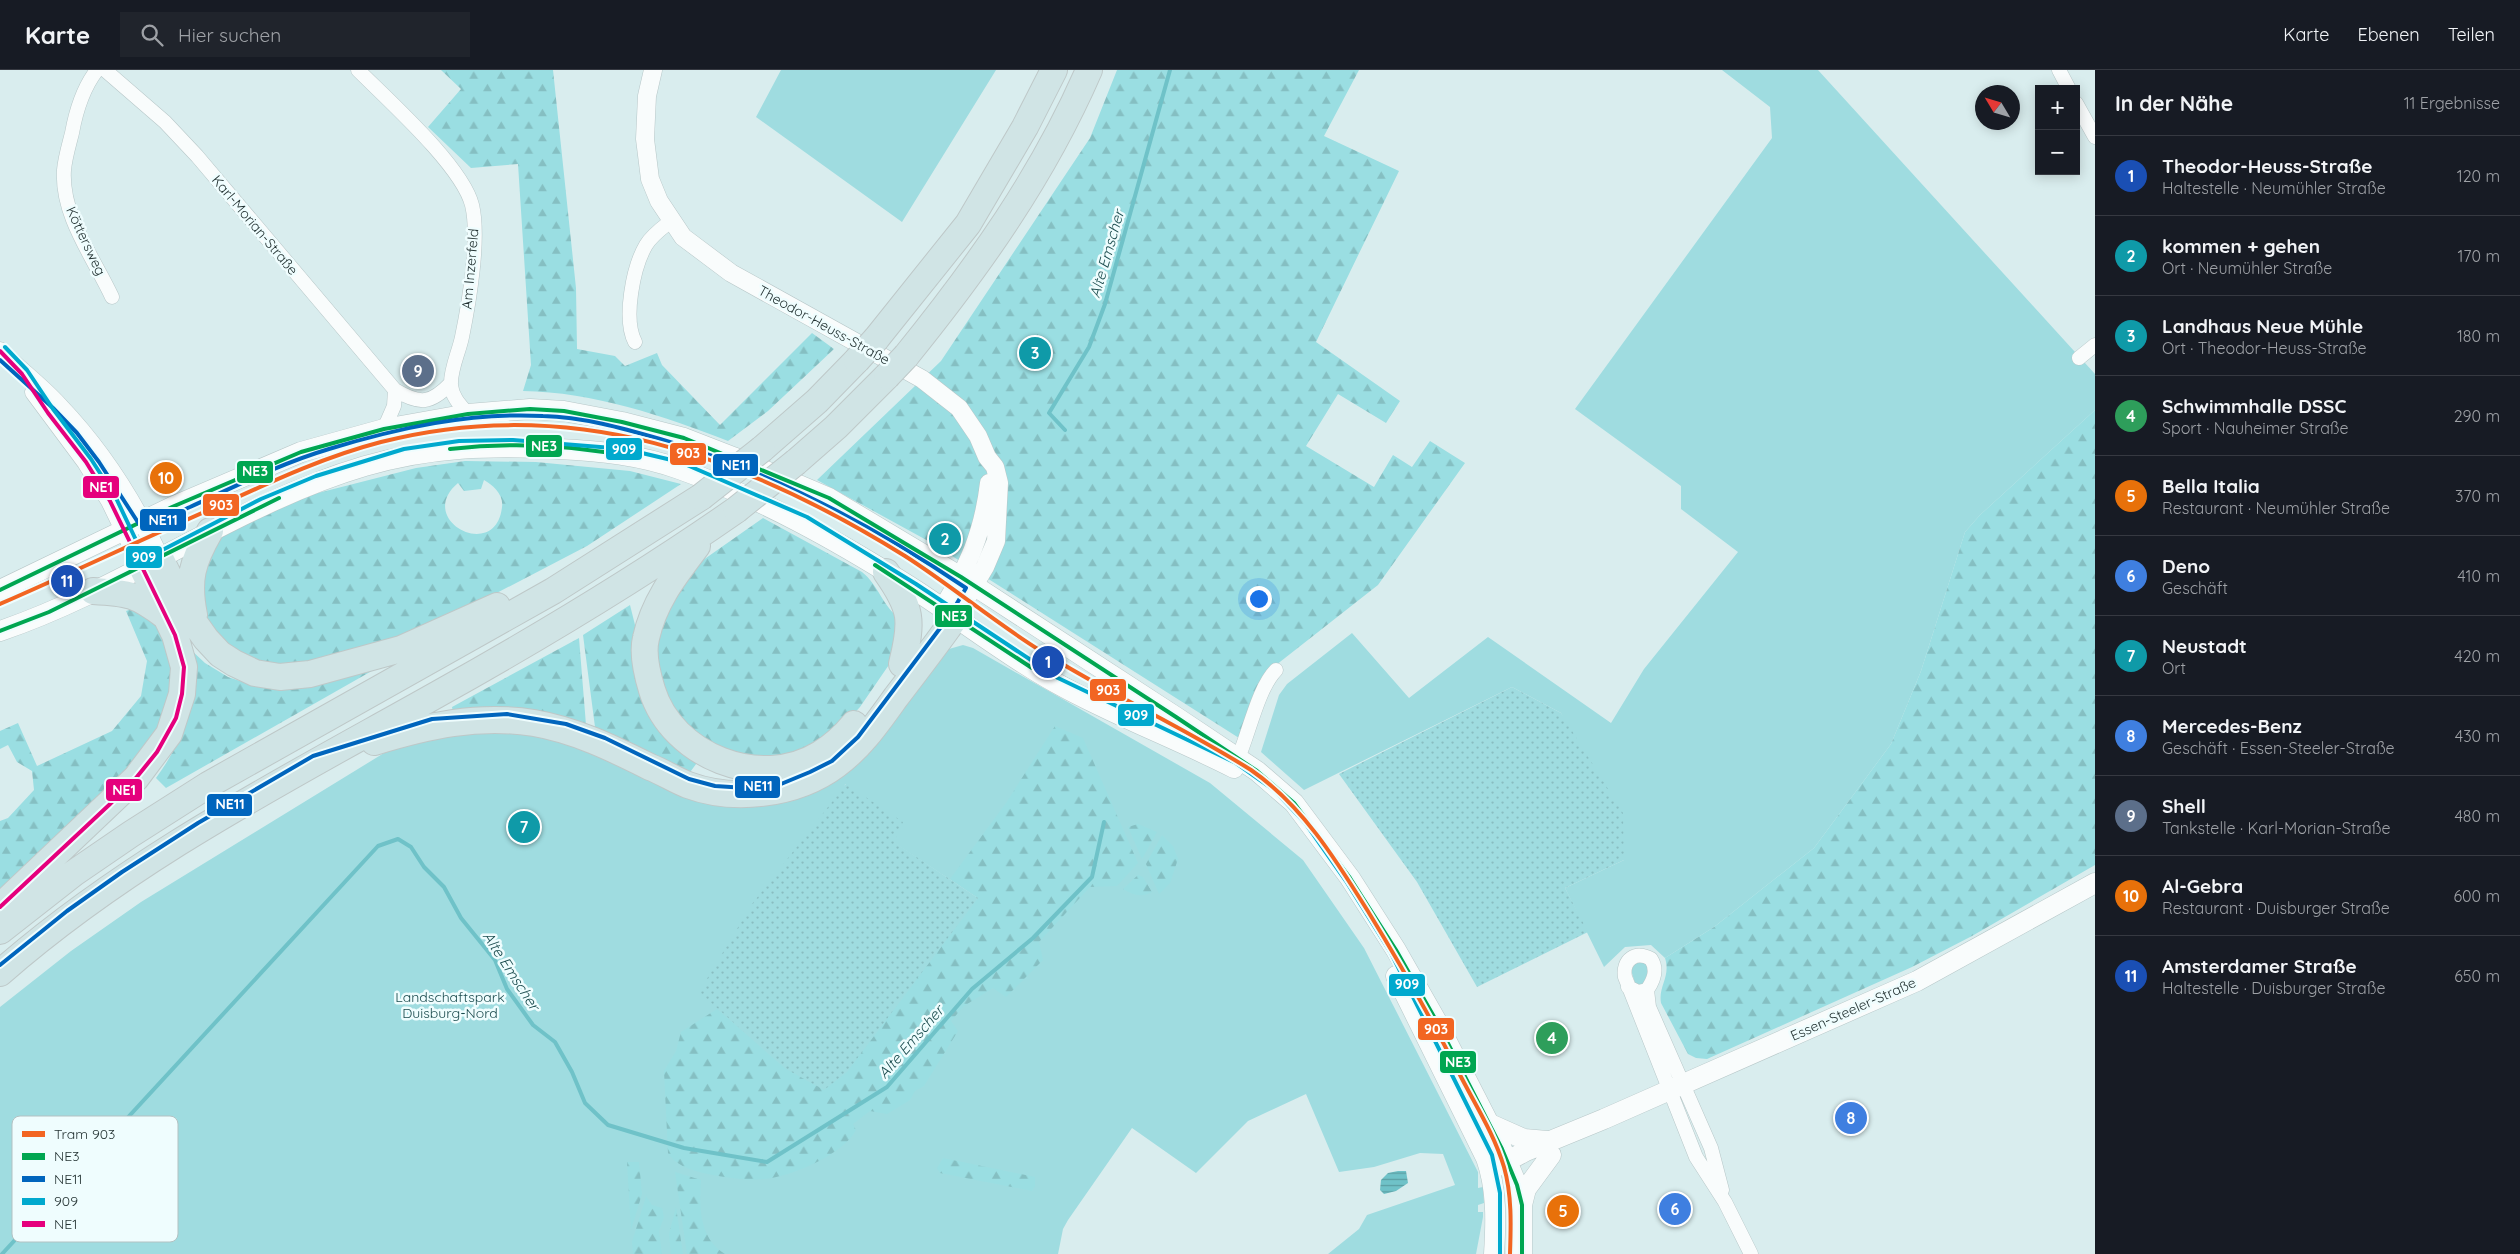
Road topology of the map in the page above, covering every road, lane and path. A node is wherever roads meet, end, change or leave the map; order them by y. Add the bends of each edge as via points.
1 (97, 70) edge
2 (105, 70) edge
3 (358, 70) edge
4 (653, 70) edge
5 (1054, 70) edge
6 (1089, 70) edge
7 (2059, 70) edge
8 (2067, 85) edge
9 (2080, 110) edge
10 (2095, 137) edge
11 (671, 221) junction
12 (112, 298) dead end
13 (635, 342) dead end
14 (2095, 345) edge
15 (0, 351) edge
16 (2079, 358) dead end
17 (22, 374) junction
18 (451, 383) junction
19 (395, 390) junction
20 (468, 414) junction
21 (384, 429) junction
22 (143, 521) junction
23 (712, 527) junction
24 (124, 530) junction
25 (210, 531) junction
26 (151, 562) junction
27 (886, 572) junction
28 (968, 582) junction
29 (552, 586) junction
30 (0, 590) edge
31 (93, 590) junction
32 (949, 614) junction
33 (168, 618) junction
34 (196, 626) junction
35 (0, 631) edge
36 (902, 664) junction
37 (1276, 670) dead end
38 (316, 761) junction
39 (1236, 763) junction
40 (2095, 883) edge
41 (0, 907) edge
42 (0, 931) edge
43 (0, 973) edge
44 (1628, 987) junction
45 (1647, 990) junction
46 (1677, 1088) junction
47 (1490, 1124) junction
48 (1550, 1148) junction
49 (1510, 1165) junction
50 (1491, 1173) junction
51 (1522, 1205) junction
52 (1494, 1254) edge
53 (1522, 1254) edge
54 (1751, 1254) edge

1 - 12 street, Köttersweg via 89,81 73,124 64,170 66,194 80,236
2 - 19 street, Karl-Morian-Straße via 165,122 197,156
3 - 18 street, Am Inzerfeld via 457,174 472,205 474,240 469,291
4 - 11 street, Theodor-Heuss-Straße via 647,96 646,155 650,179
5 - 29 highway, bridge via 968,224 876,338 817,402 701,496 623,548
6 - 23 highway, bridge via 1022,199 956,294 906,356 836,427
7 - 8 street
9 - 10 street
11 - 13 street via 653,236 633,279 630,333
11 - 28 street, Theodor-Heuss-Straße via 694,247 724,269 922,379 959,408 995,467 999,483 996,541
14 - 16 street
15 - 17 street
17 - 22 street via 58,404 91,441 122,484
17 - 24 street via 86,462
18 - 19 street, Karl-Morian-Straße via 434,399 425,401 406,397
18 - 20 street via 455,398
19 - 21 street via 394,406
20 - 21 main road
20 - 28 main road via 564,411 684,438 829,498
21 - 22 main road via 301,452
22 - 24 main road
22 - 26 street
23 - 36 highway via 667,586 655,608 645,640 646,672 654,699 685,741 704,754 736,766 764,769 801,762 820,755 845,734
23 - 38 highway via 558,625
24 - 26 street
24 - 30 main road
25 - 26 main road
25 - 27 main road via 318,482 405,455 459,447 512,446 624,455 678,468 804,523
25 - 34 highway via 197,554 190,576
26 - 31 main road
26 - 33 highway
26 - 34 highway
27 - 32 main road
27 - 36 highway via 903,596 909,615
28 - 32 street, Theodor-Heuss-Straße
28 - 39 main road
29 - 34 highway via 401,649 310,674 280,677 255,672 220,654
29 - 42 highway via 208,785 74,873
31 - 33 highway via 134,595
31 - 35 main road
32 - 36 highway
32 - 38 highway via 863,741 836,766 782,790 746,794 714,792 687,785 602,744 564,730 507,720 433,725
32 - 39 main road via 1055,683 1162,736
33 - 41 highway via 184,667 182,694 169,734 136,778
37 - 39 street via 1267,682
38 - 43 highway via 201,828 125,878
39 - 47 main road via 1276,786 1294,803 1350,878 1437,1022
39 - 50 main road via 1301,828 1341,884 1390,964 1480,1143
40 - 46 main road, Essen-Steeler-Straße via 1918,981
44 - 45 street via 1638,992
44 - 45 street via 1625,966 1632,957 1642,954 1651,959 1656,971
44 - 46 street
45 - 46 street via 1649,1008
46 - 48 main road, Essen-Steeler-Straße via 1604,1119 1583,1136
46 - 54 street via 1696,1157 1725,1202
47 - 48 main road
47 - 49 main road
48 - 49 main road, Essen-Steeler-Straße
48 - 51 main road via 1526,1189
49 - 50 main road, Essen-Steeler-Straße
49 - 51 main road
50 - 52 main road via 1495,1207
51 - 53 main road

